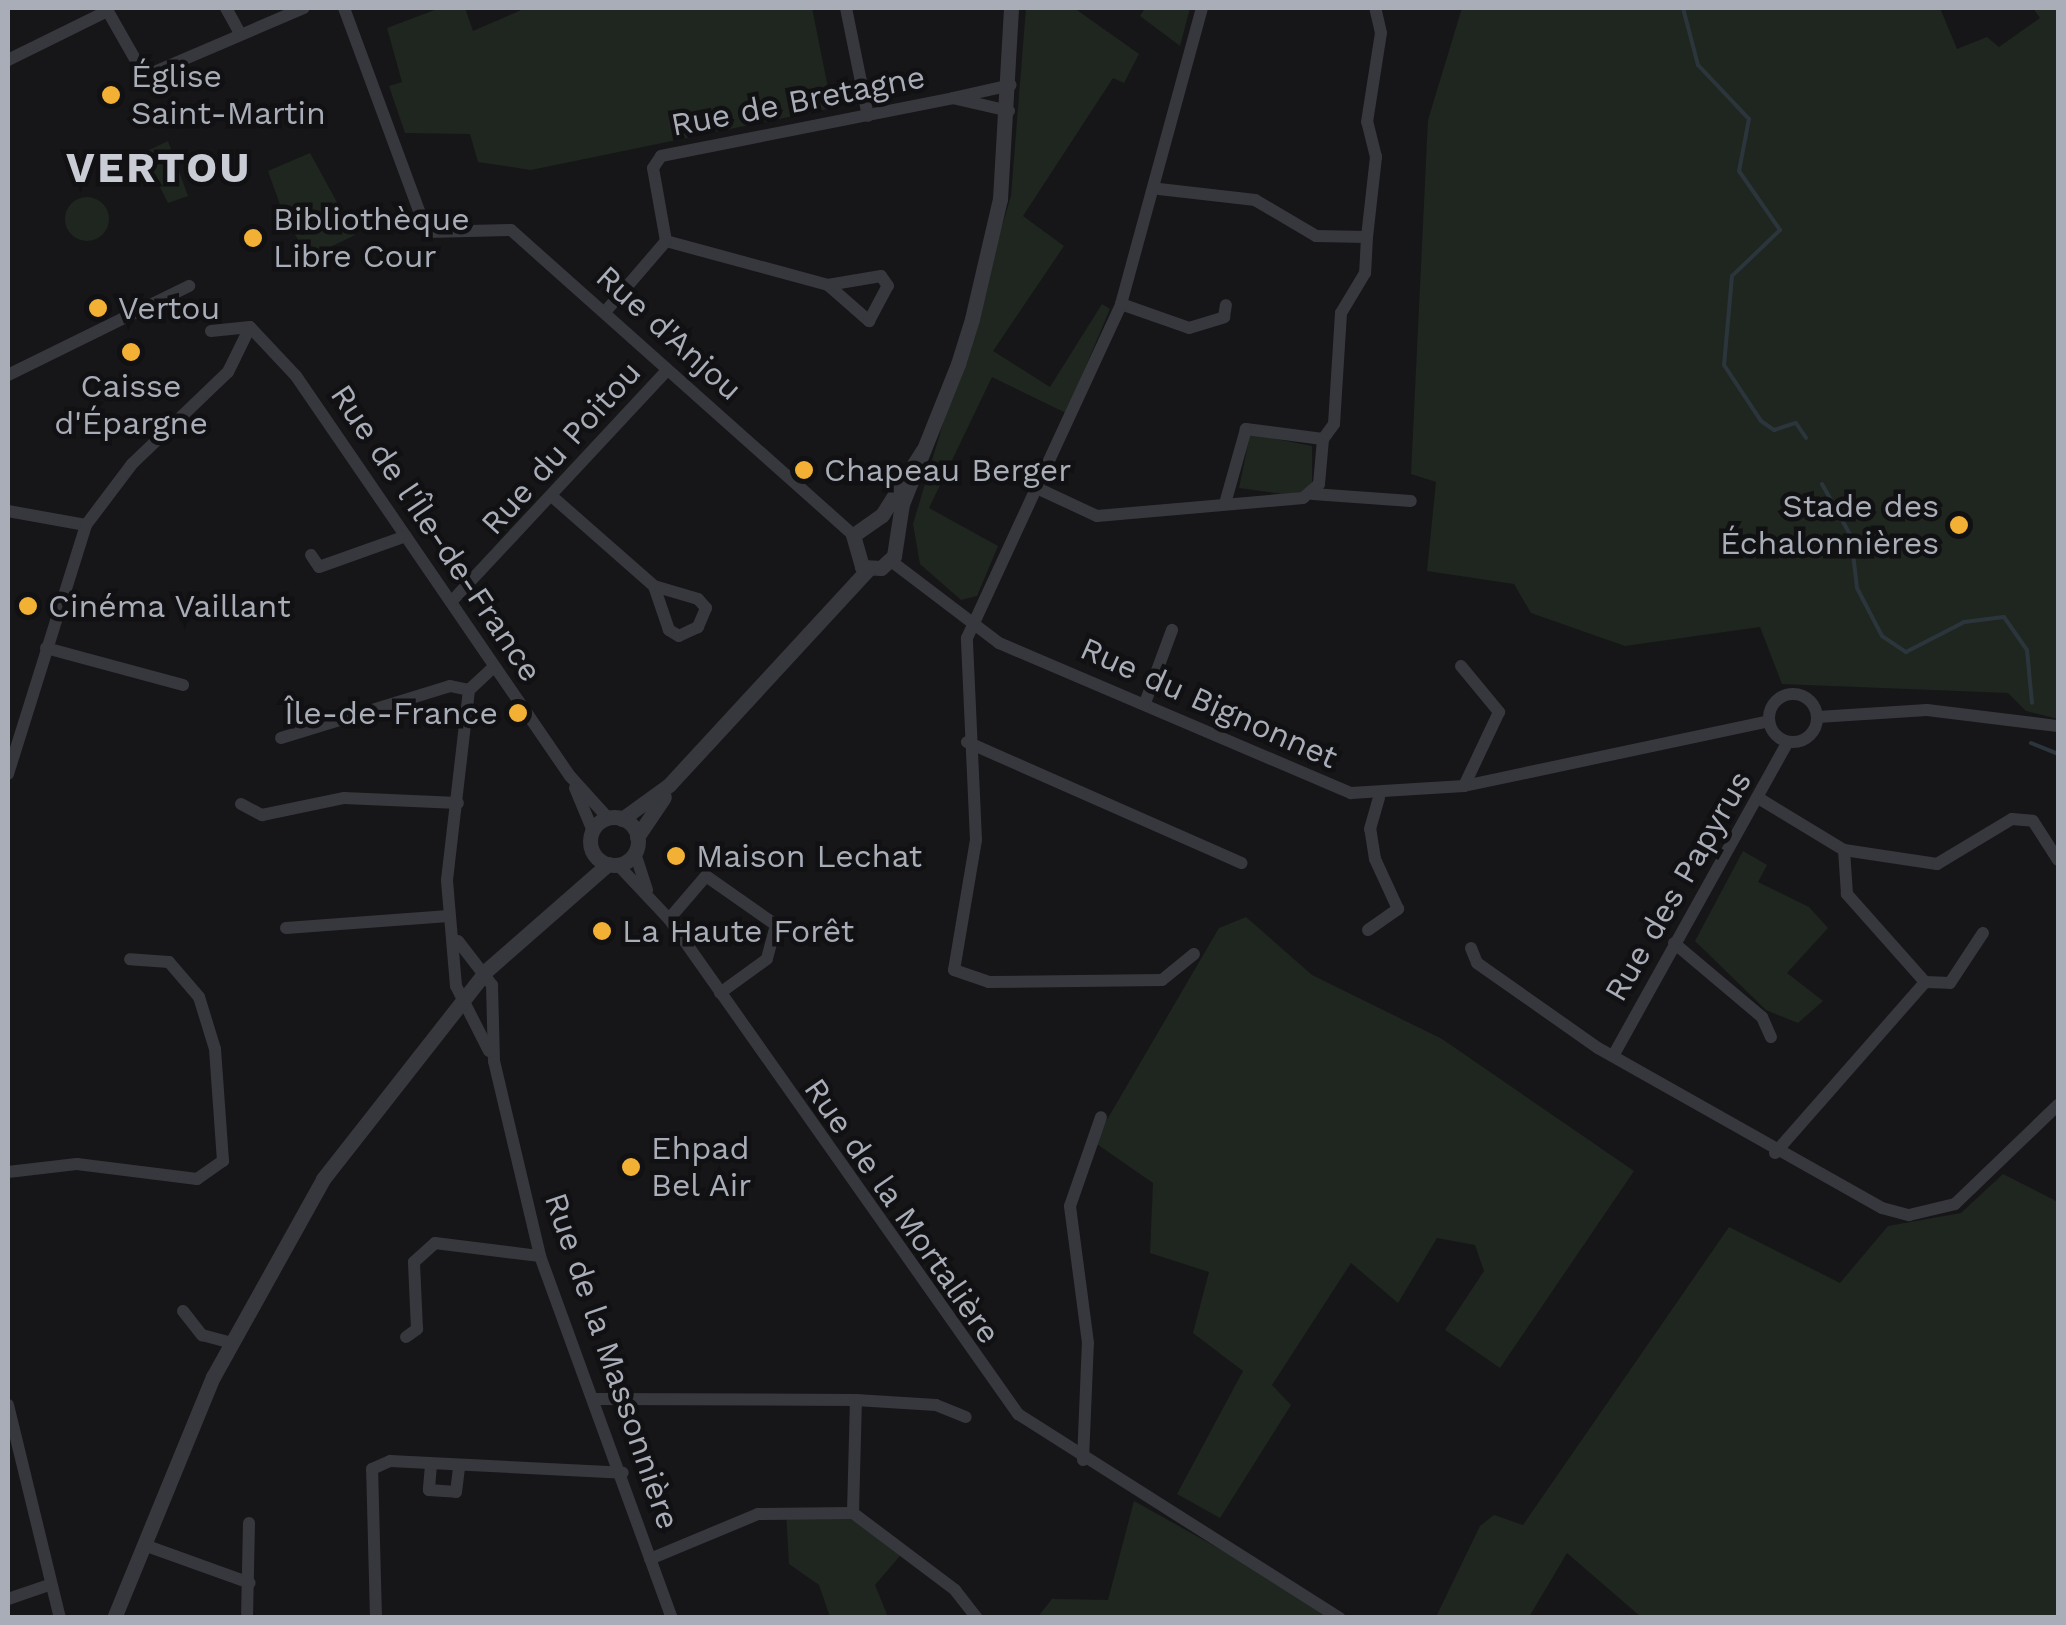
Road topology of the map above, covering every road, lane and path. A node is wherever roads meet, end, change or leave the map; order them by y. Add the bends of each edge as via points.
1 (226, 8) edge
2 (304, 8) edge
3 (344, 8) edge
4 (846, 8) edge
5 (1011, 8) edge
6 (1202, 8) edge
7 (1375, 8) edge
8 (106, 9) edge
9 (240, 33) junction
10 (8, 60) edge
11 (1011, 85) junction
12 (953, 98) junction
13 (1009, 112) junction
14 (868, 116) junction
15 (1159, 189) junction
16 (1367, 238) junction
17 (666, 241) junction
18 (828, 285) junction
19 (189, 286) dead end
20 (1121, 304) junction
21 (1226, 305) dead end
22 (605, 312) junction
23 (250, 327) junction
24 (211, 331) dead end
25 (668, 370) junction
26 (8, 376) edge
27 (1324, 438) junction
28 (923, 450) junction
29 (1039, 490) junction
30 (1313, 494) junction
31 (555, 499) junction
32 (1226, 500) junction
33 (1411, 501) dead end
34 (8, 511) edge
35 (870, 523) junction
36 (86, 525) junction
37 (853, 535) junction
38 (406, 536) junction
39 (894, 537) junction
40 (310, 555) dead end
41 (852, 557) junction
42 (891, 561) junction
43 (868, 569) junction
44 (654, 586) junction
45 (451, 602) junction
46 (824, 613) junction
47 (973, 628) junction
48 (1172, 630) dead end
49 (46, 648) junction
50 (494, 666) junction
51 (1462, 666) dead end
52 (183, 685) dead end
53 (469, 690) junction
54 (1145, 703) junction
55 (1818, 717) junction
56 (1769, 721) junction
57 (2058, 726) edge
58 (280, 738) dead end
59 (967, 742) junction
60 (1788, 742) junction
61 (8, 774) edge
62 (570, 776) junction
63 (669, 784) junction
64 (1464, 786) junction
65 (1380, 796) junction
66 (1760, 799) junction
67 (458, 802) junction
68 (241, 804) dead end
69 (615, 819) junction
70 (593, 831) junction
71 (636, 844) junction
72 (592, 850) junction
73 (1844, 850) junction
74 (2058, 860) edge
75 (1240, 863) dead end
76 (613, 864) junction
77 (648, 890) junction
78 (564, 896) junction
79 (449, 916) junction
80 (669, 920) junction
81 (286, 928) dead end
82 (1368, 930) dead end
83 (1983, 933) dead end
84 (458, 941) junction
85 (1674, 943) junction
86 (1471, 948) dead end
87 (1194, 954) dead end
88 (130, 959) dead end
89 (488, 970) junction
90 (1925, 982) junction
91 (720, 993) junction
92 (461, 1000) junction
93 (1771, 1037) dead end
94 (1614, 1056) junction
95 (494, 1062) junction
96 (2058, 1105) edge
97 (1101, 1117) dead end
98 (1774, 1153) junction
99 (8, 1172) edge
100 (540, 1256) junction
101 (183, 1311) dead end
102 (406, 1337) dead end
103 (230, 1343) junction
104 (593, 1399) junction
105 (856, 1400) junction
106 (8, 1404) edge
107 (966, 1417) dead end
108 (1083, 1460) junction
109 (431, 1466) junction
110 (458, 1468) junction
111 (623, 1473) junction
112 (853, 1512) junction
113 (249, 1523) dead end
114 (146, 1546) junction
115 (650, 1559) junction
116 (138, 1567) junction
117 (250, 1583) junction
118 (49, 1586) junction
119 (8, 1599) edge
120 (60, 1618) edge
121 (114, 1618) edge
122 (124, 1618) edge
123 (247, 1618) edge
124 (376, 1618) edge
125 (672, 1618) edge
126 (977, 1618) edge
127 (1340, 1618) edge

1 - 9 street
2 - 9 street
3 - 22 street, Rue d'Anjou via 427,232 512,230
4 - 14 street
5 - 11 street
6 - 15 street
7 - 16 street via 1381,33 1366,122 1376,158
8 - 9 street via 142,71
8 - 10 street
11 - 12 street, Rue de Bretagne
11 - 13 street
12 - 13 street, Rue de Bretagne
12 - 14 street, Rue de Bretagne
13 - 28 street via 984,272
14 - 17 street, Rue de Bretagne via 655,161
15 - 16 street via 1255,200 1316,236
15 - 20 street
16 - 27 street via 1365,274 1341,313
17 - 18 street
17 - 22 street
18 - 18 street via 868,321 888,286 881,276
19 - 26 street
20 - 21 street via 1189,328 1224,317
20 - 29 street
22 - 25 street, Rue d'Anjou
23 - 24 street
23 - 36 street via 228,372 132,464
23 - 38 street, Rue de l'Île-de-France via 296,376
25 - 31 street, Rue du Poitou
25 - 37 street, Rue d'Anjou
27 - 30 street
27 - 32 street via 1246,429
28 - 35 street
28 - 39 street
29 - 32 street via 1097,516
29 - 47 street
30 - 32 street
30 - 33 street
31 - 44 street
31 - 45 street, Rue du Poitou
34 - 36 street
35 - 37 street
35 - 39 street
36 - 49 street
37 - 41 street
38 - 40 street via 319,567
38 - 45 street, Rue de l'Île-de-France
39 - 42 street
41 - 43 street
41 - 46 street
42 - 43 street
42 - 47 street, Rue du Bignonnet
43 - 46 street
44 - 44 street via 698,598 706,608 698,627 678,636 669,630
45 - 50 street, Rue de l'Île-de-France
46 - 63 street
47 - 54 street, Rue du Bignonnet
47 - 59 street via 964,649
48 - 54 street
49 - 52 street
49 - 61 street
50 - 53 street
50 - 62 street, Rue de l'Île-de-France
51 - 64 street via 1499,712
53 - 58 street via 450,686
53 - 67 street
54 - 65 street, Rue du Bignonnet via 1328,787
55 - 56 street via 1806,697 1791,694 1772,706
55 - 57 street via 1927,710
55 - 60 street via 1810,737
56 - 60 street
56 - 64 street, Rue du Bignonnet
59 - 75 street
59 - 87 street via 976,840 954,970 989,982 1162,980
60 - 66 street, Rue des Papyrus
62 - 69 street, Rue de l'Île-de-France
62 - 70 street, Rue de l'Île-de-France
63 - 69 street
63 - 71 street
64 - 65 street, Rue du Bignonnet
65 - 82 street via 1372,844 1398,910
66 - 73 street
66 - 85 street, Rue des Papyrus
67 - 68 street via 344,798 262,815
67 - 79 street
69 - 70 street
69 - 71 street
70 - 72 street
71 - 76 street
71 - 77 street, Rue de la Mortalière
72 - 76 street
72 - 78 street
73 - 74 street via 1938,864 2012,818 2032,821
73 - 90 street via 1847,894
76 - 77 street, Rue de la Mortalière
76 - 78 street
77 - 80 street, Rue de la Mortalière
78 - 89 street
79 - 81 street
79 - 84 street
80 - 91 street, Rue de la Mortalière
80 - 91 street via 706,876 776,925 767,958
83 - 90 street via 1950,982
84 - 89 street
84 - 92 street
85 - 93 street via 1762,1017
85 - 94 street, Rue des Papyrus
86 - 94 street via 1477,962
88 - 99 street via 169,962 198,997 215,1049 223,1161 196,1179 76,1164
89 - 92 street
89 - 95 street, Rue de la Massonnière
90 - 98 street
91 - 108 street, Rue de la Mortalière via 973,1363 1032,1428
92 - 95 street, Rue de la Massonnière
92 - 103 street via 323,1179
94 - 98 street
95 - 100 street, Rue de la Massonnière
96 - 98 street via 1971,1194 1932,1212 1882,1208
97 - 108 street via 1070,1206 1088,1343
100 - 102 street via 435,1242 414,1262 417,1329
100 - 104 street, Rue de la Massonnière
101 - 103 street via 202,1336
103 - 114 street
104 - 105 street
104 - 111 street, Rue de la Massonnière
105 - 107 street via 936,1405
105 - 112 street
106 - 118 street
108 - 127 street, Rue de la Mortalière
109 - 110 street
109 - 110 street via 429,1490 456,1492
109 - 124 street via 390,1461 372,1469
110 - 111 street
111 - 115 street, Rue de la Massonnière
112 - 115 street via 758,1514
112 - 126 street via 956,1590
113 - 117 street
114 - 116 street
114 - 117 street
115 - 125 street, Rue de la Massonnière
116 - 121 street
116 - 122 street
117 - 123 street
118 - 119 street
118 - 120 street

